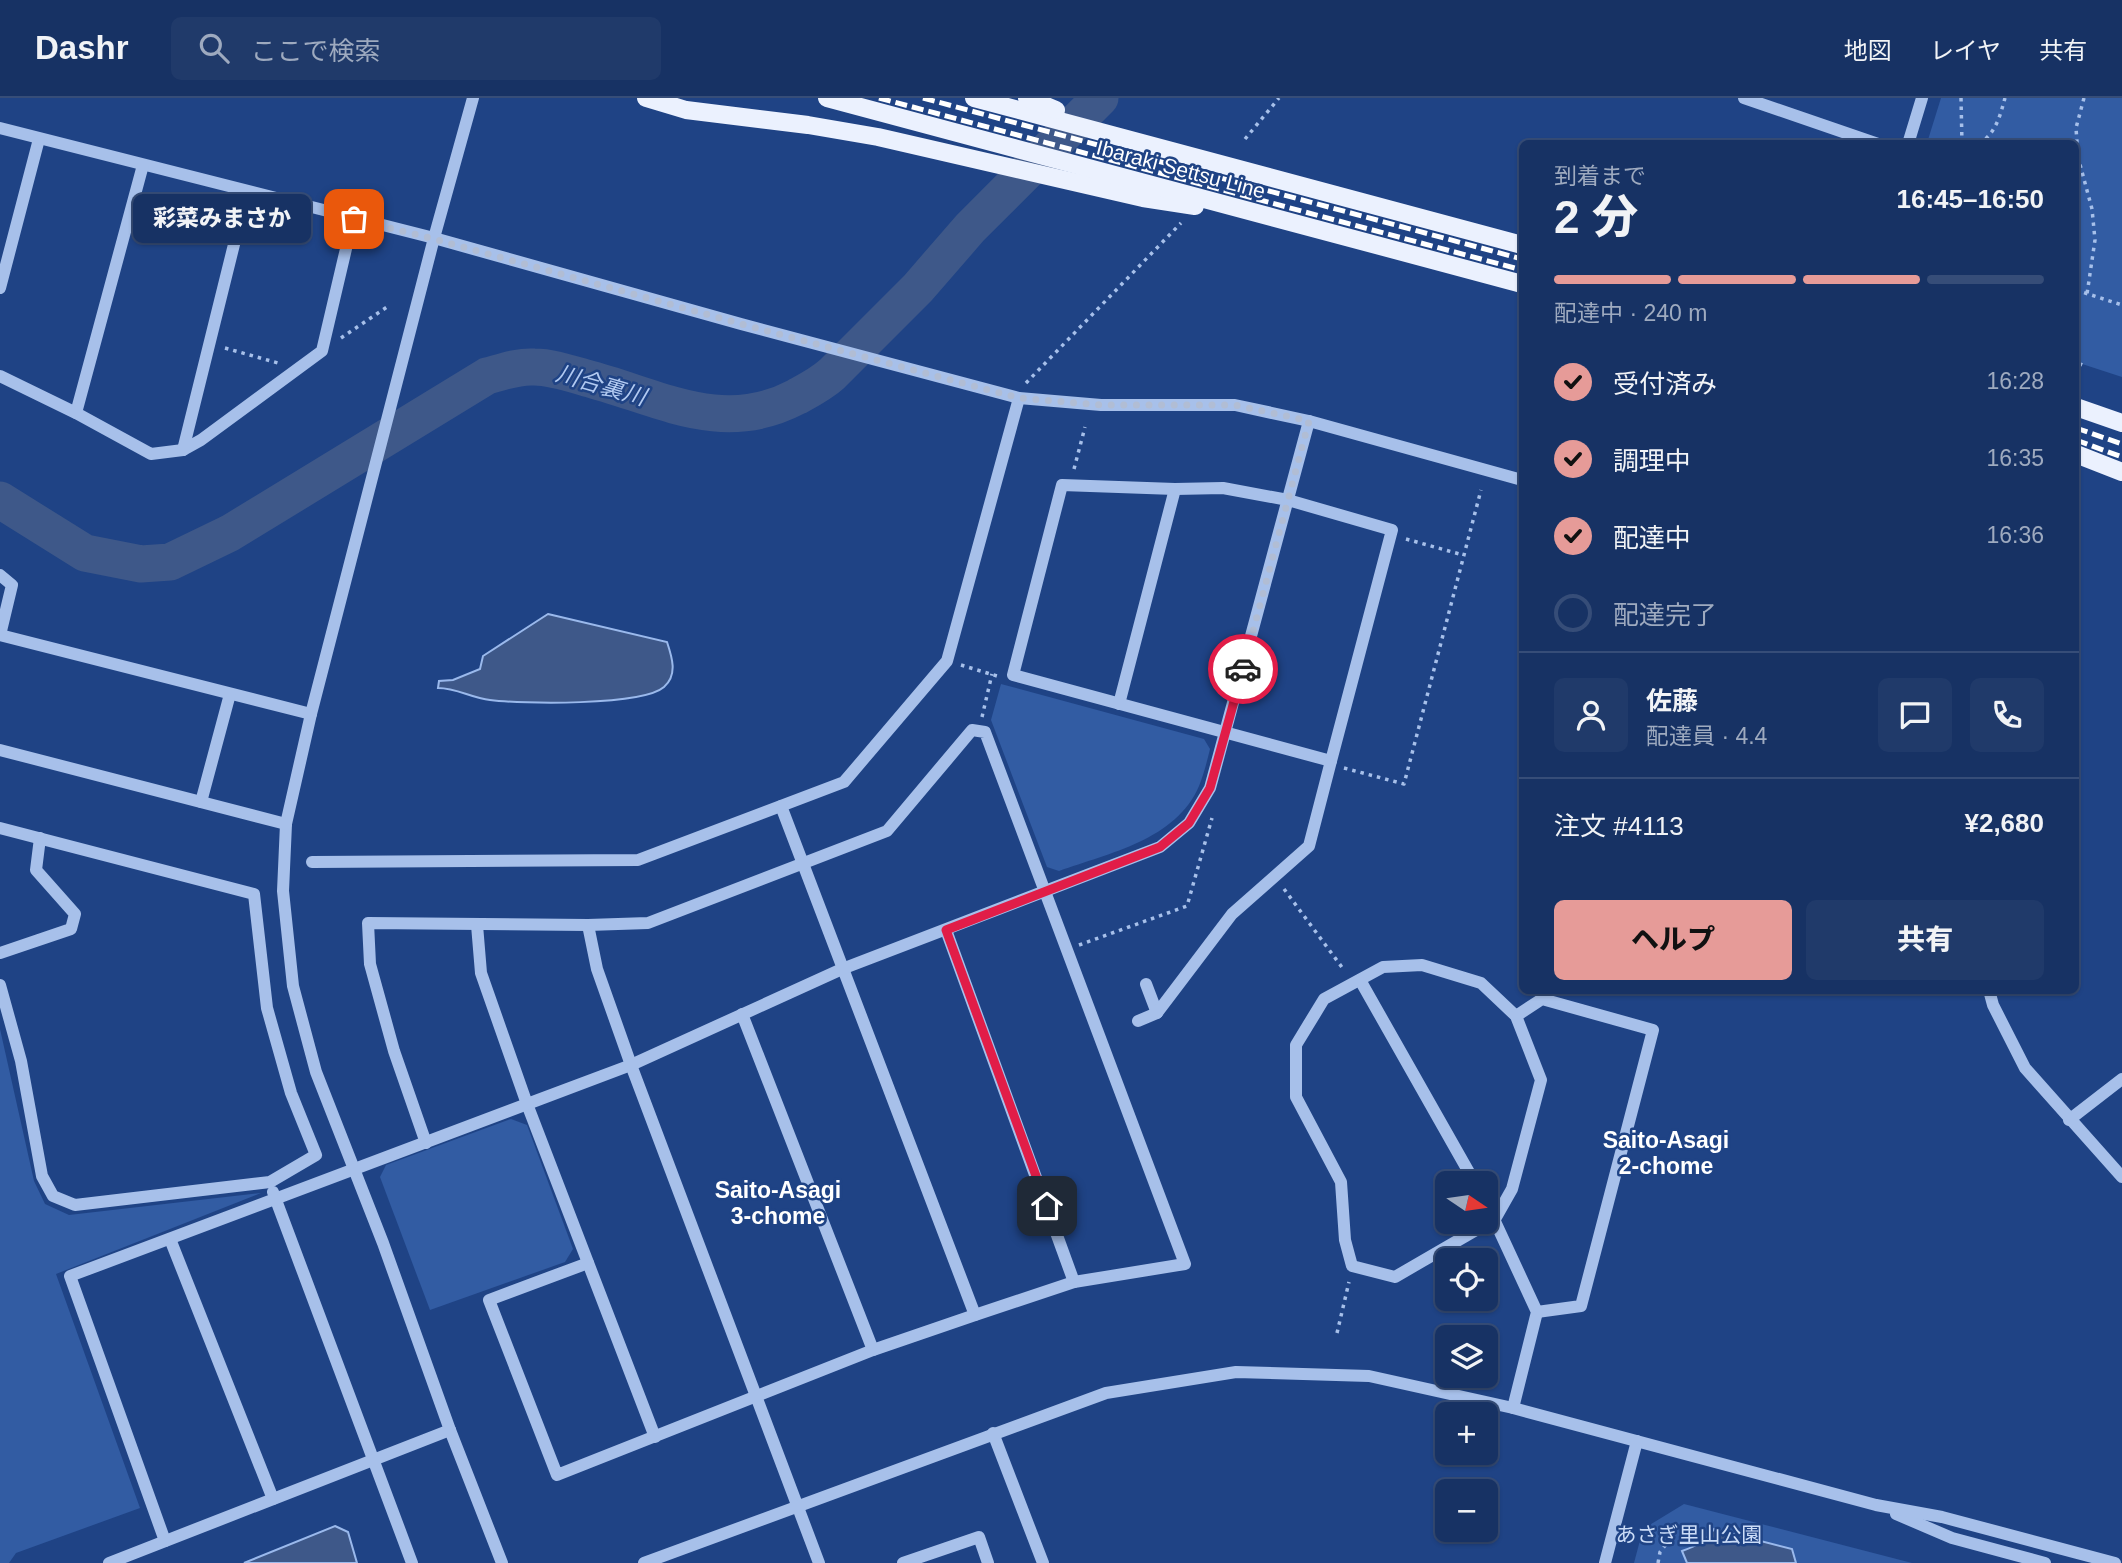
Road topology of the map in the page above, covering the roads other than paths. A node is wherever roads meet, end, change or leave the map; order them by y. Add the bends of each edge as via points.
1 (473, 98) edge
2 (646, 98) edge
3 (827, 98) edge
4 (974, 98) edge
5 (1027, 98) edge
6 (1744, 98) edge
7 (1923, 98) edge
8 (0, 128) edge
9 (1116, 136) junction
10 (39, 139) junction
11 (1866, 140) edge
12 (1909, 140) edge
13 (143, 165) junction
14 (1145, 191) junction
15 (247, 192) junction
16 (354, 219) junction
17 (434, 239) junction
18 (1519, 244) edge
19 (1519, 283) edge
20 (0, 288) edge
21 (0, 376) edge
22 (1019, 398) junction
23 (2079, 408) edge
24 (76, 413) junction
25 (1309, 421) junction
26 (2122, 422) edge
27 (183, 450) junction
28 (2079, 455) edge
29 (2122, 472) edge
30 (1519, 479) edge
31 (1175, 489) junction
32 (1287, 500) junction
33 (0, 575) edge
34 (0, 635) edge
35 (237, 695) junction
36 (1119, 704) junction
37 (311, 714) junction
38 (1226, 732) junction
39 (0, 750) edge
40 (1331, 761) junction
41 (201, 802) junction
42 (781, 806) junction
43 (286, 824) junction
44 (0, 828) edge
45 (40, 838) junction
46 (312, 862) dead end
47 (803, 864) junction
48 (1046, 892) junction
49 (477, 925) junction
50 (588, 925) junction
51 (946, 930) junction
52 (0, 953) edge
53 (842, 969) junction
54 (1360, 980) junction
55 (1146, 984) dead end
56 (0, 985) edge
57 (1990, 994) edge
58 (1157, 1013) junction
59 (742, 1014) junction
60 (1516, 1016) junction
61 (1138, 1021) dead end
62 (631, 1065) junction
63 (2122, 1079) edge
64 (527, 1104) junction
65 (2069, 1120) junction
66 (426, 1143) junction
67 (355, 1169) junction
68 (1468, 1171) edge
69 (2122, 1177) edge
70 (270, 1182) junction
71 (276, 1199) junction
72 (1498, 1214) edge
73 (1498, 1226) edge
74 (1469, 1234) edge
75 (170, 1239) junction
76 (588, 1263) junction
77 (1074, 1282) junction
78 (1537, 1312) junction
79 (975, 1315) junction
80 (873, 1350) junction
81 (756, 1397) junction
82 (1513, 1408) junction
83 (450, 1430) junction
84 (993, 1433) junction
85 (655, 1437) junction
86 (1637, 1441) junction
87 (373, 1461) junction
88 (273, 1499) junction
89 (798, 1505) junction
90 (1875, 1505) junction
91 (165, 1541) junction
92 (109, 1563) edge
93 (412, 1563) edge
94 (502, 1563) edge
95 (644, 1563) edge
96 (819, 1563) edge
97 (903, 1563) edge
98 (988, 1563) edge
99 (1042, 1563) edge
100 (1605, 1563) edge
101 (2045, 1563) edge
102 (2115, 1563) edge

1 - 17 street
2 - 14 main road via 686,110 818,126
3 - 14 main road, Ibaraki Settsu Line via 961,133
4 - 9 main road, Ibaraki Settsu Line
5 - 9 main road
6 - 11 street
7 - 12 street
8 - 10 street
9 - 18 main road, Ibaraki Settsu Line
10 - 13 street
10 - 20 street
13 - 15 street
13 - 24 street
14 - 19 main road, Ibaraki Settsu Line via 1281,220
15 - 16 street
15 - 27 street
16 - 17 street
16 - 27 street via 322,351
17 - 22 street
17 - 37 street
21 - 24 street
22 - 25 street via 1101,405 1235,405
22 - 42 street via 947,661 844,782
23 - 26 main road
24 - 27 street via 151,454
25 - 30 street
25 - 32 street
28 - 29 main road
31 - 32 street via 1223,488
31 - 36 street
31 - 36 street via 1062,485 1013,675
32 - 38 street
32 - 40 street via 1392,530
33 - 34 street via 12,585
34 - 35 street
35 - 37 street
35 - 41 street
36 - 38 street
37 - 43 street
38 - 40 street
38 - 48 street via 1210,788 1189,823 1160,847
39 - 41 street
40 - 58 street via 1309,846 1232,915
41 - 43 street
42 - 46 street via 638,860
42 - 47 street
43 - 67 street via 283,891 293,986 316,1072
44 - 45 street
45 - 52 street via 36,870 75,914 71,929
45 - 70 street via 254,894 267,1008 291,1093 316,1155
47 - 48 street via 887,831 972,730 985,732
47 - 50 street via 648,923
47 - 53 street
48 - 51 street
48 - 77 street via 1185,1264
49 - 50 street
49 - 64 street via 481,973
49 - 66 street via 369,923 370,964
50 - 62 street via 597,969
51 - 53 street
51 - 77 street
53 - 59 street
53 - 79 street
54 - 60 street via 1383,967 1422,965 1481,984
54 - 68 street
54 - 74 street via 1324,999 1296,1045 1296,1097 1341,1182 1345,1240 1352,1266 1395,1277
55 - 58 street
56 - 70 street via 21,1061 42,1176 53,1196 75,1205
57 - 65 street via 2025,1068
58 - 61 street
59 - 62 street
59 - 80 street
60 - 72 street via 1541,1080 1512,1189
60 - 78 street via 1542,999 1653,1030 1581,1306
62 - 64 street
62 - 81 street
63 - 65 street
64 - 66 street
64 - 76 street
65 - 69 street
66 - 67 street
67 - 71 street
67 - 83 street
70 - 71 street
71 - 75 street
71 - 87 street
73 - 78 street
75 - 88 street
75 - 91 street via 70,1276
76 - 85 street
76 - 85 street via 489,1300 557,1475
77 - 79 street
78 - 82 street
79 - 80 street
80 - 81 street
81 - 85 street
81 - 89 street
82 - 84 street via 1369,1376 1236,1372 1106,1393
82 - 86 street
83 - 87 street
83 - 94 street
84 - 89 street
84 - 99 street
86 - 90 street
86 - 100 street
87 - 88 street
87 - 93 street
88 - 91 street
89 - 95 street
89 - 96 street
90 - 101 street via 1952,1538
90 - 102 street via 1942,1517
91 - 92 street
97 - 98 street via 979,1536

